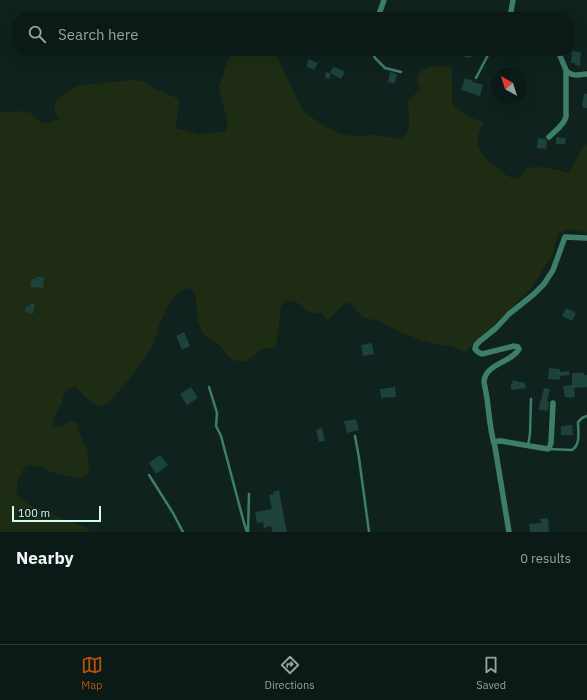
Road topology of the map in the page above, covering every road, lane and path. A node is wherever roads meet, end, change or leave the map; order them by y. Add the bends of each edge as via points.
1 (384, 0) edge
2 (513, 0) edge
3 (380, 12) edge
4 (511, 12) edge
5 (374, 56) edge
6 (487, 56) edge
7 (560, 56) edge
8 (566, 70) junction
9 (401, 72) dead end
10 (587, 74) edge
11 (476, 78) dead end
12 (549, 137) dead end
13 (587, 238) edge
14 (208, 387) dead end
15 (530, 399) dead end
16 (553, 403) dead end
17 (587, 416) edge
18 (355, 436) dead end
19 (494, 443) junction
20 (528, 446) junction
21 (548, 449) junction
22 (149, 475) dead end
23 (249, 494) dead end
24 (183, 532) edge
25 (248, 532) edge
26 (368, 532) edge
27 (509, 532) edge

1 - 3 street
2 - 4 street
5 - 9 lane via 385,68
6 - 11 lane
7 - 8 street
8 - 10 street via 573,75
8 - 12 street via 565,121
13 - 19 street via 565,237 554,270 544,284 476,345 475,349 482,354 514,346 519,349 514,356 487,373 485,378
14 - 25 lane via 217,413 216,426
15 - 20 lane
16 - 21 street via 552,443
17 - 21 lane via 578,422 578,443 575,448
18 - 26 lane
19 - 20 street via 501,441
19 - 27 street
20 - 21 street
22 - 24 lane
23 - 25 lane

